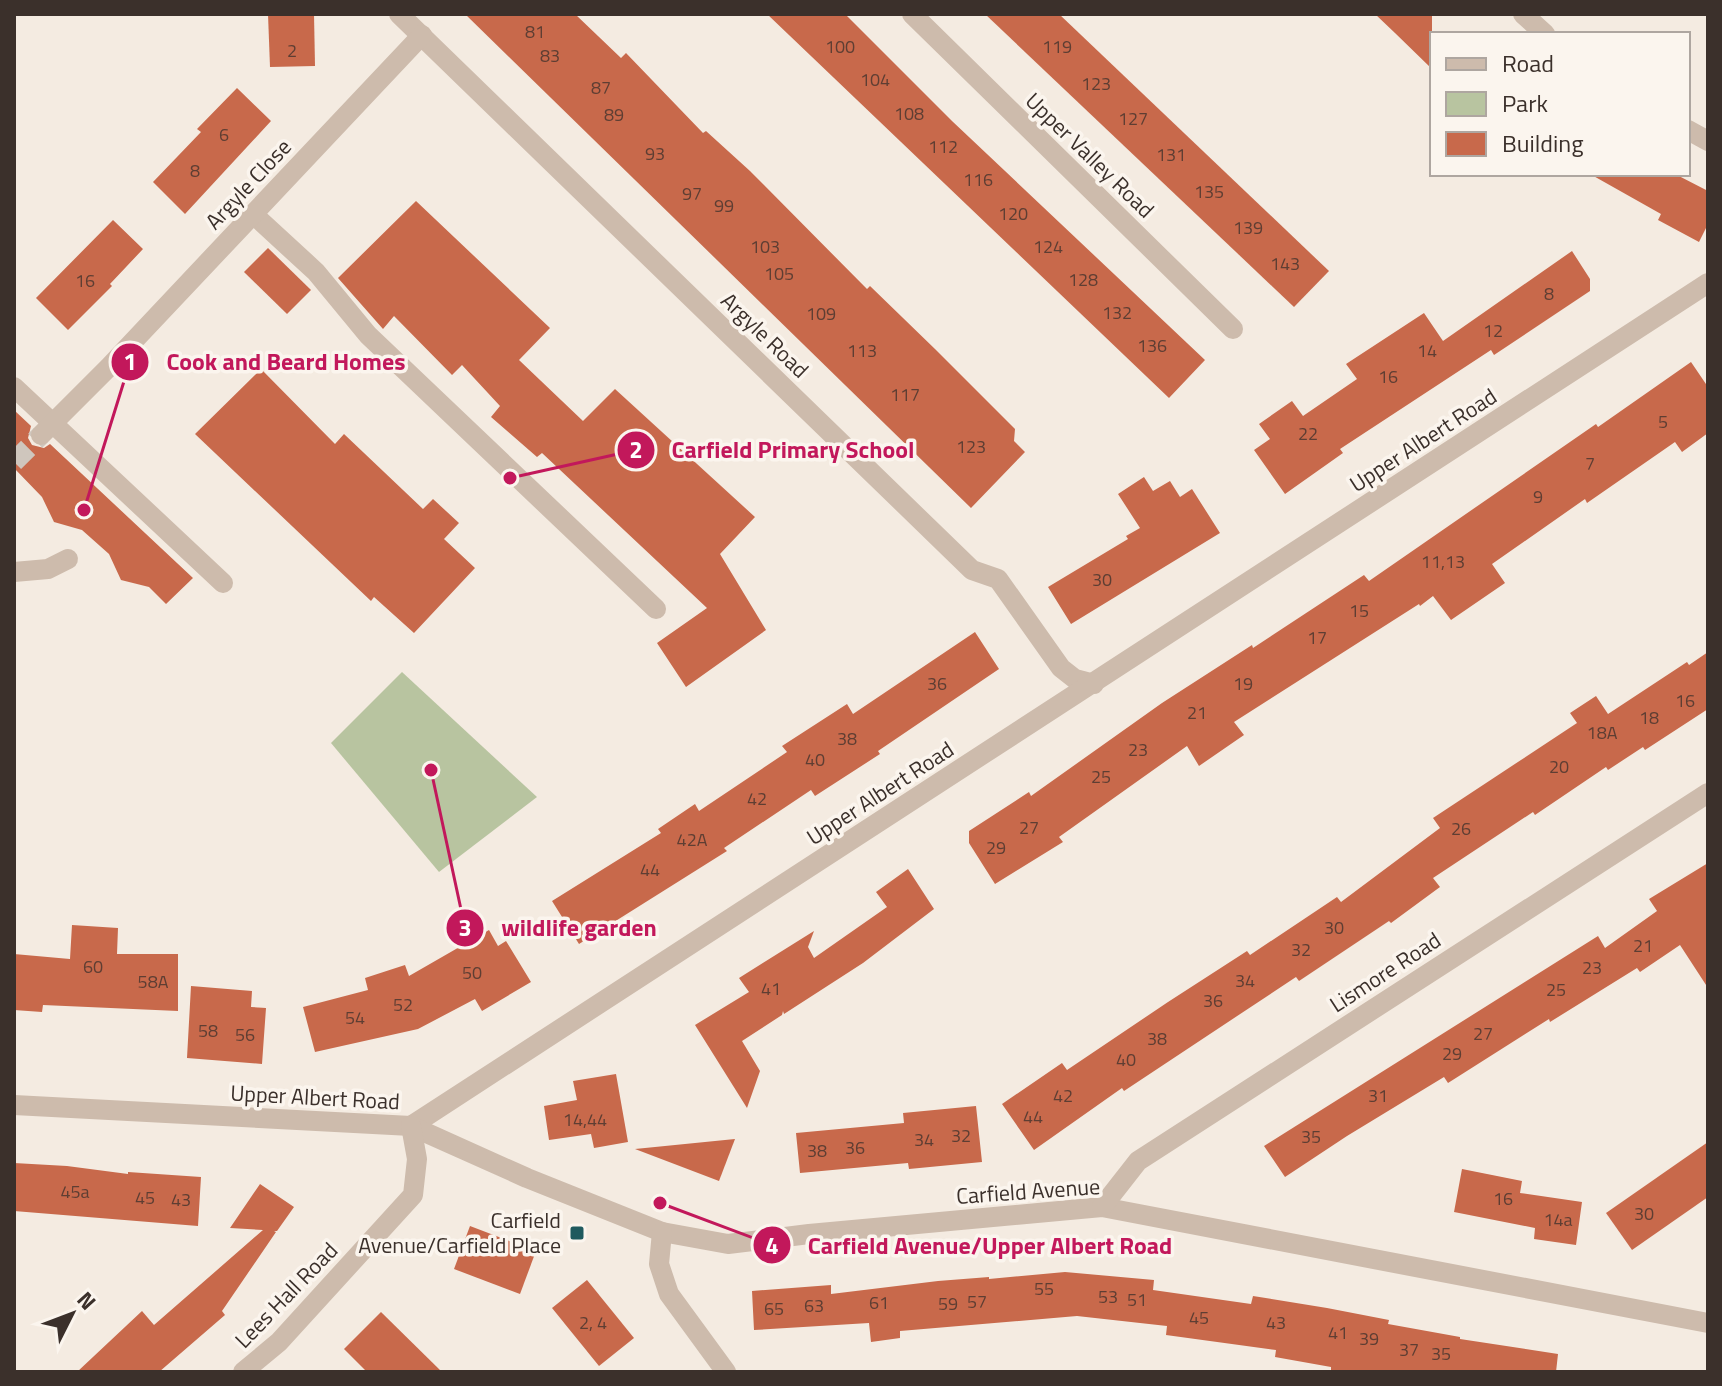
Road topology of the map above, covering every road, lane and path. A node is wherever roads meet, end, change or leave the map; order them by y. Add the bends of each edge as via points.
1 (399, 14) edge
2 (912, 14) edge
3 (1523, 14) edge
4 (1543, 32) edge
5 (422, 35) junction
6 (1690, 131) edge
7 (1708, 141) edge
8 (253, 214) junction
9 (1708, 283) edge
10 (1233, 329) dead end
11 (14, 387) edge
12 (47, 429) junction
13 (68, 559) dead end
14 (14, 572) edge
15 (223, 583) dead end
16 (656, 609) dead end
17 (1094, 684) junction
18 (1708, 793) edge
19 (14, 1105) edge
20 (411, 1126) junction
21 (1102, 1207) junction
22 (662, 1232) junction
23 (1706, 1320) edge
24 (243, 1372) edge
25 (726, 1372) edge

1 - 5 street, Argyle Road
2 - 10 street, Upper Valley Road
3 - 4 street
5 - 8 street, Argyle Close
5 - 17 street, Argyle Road via 972,570 998,579 1061,668
6 - 7 street
8 - 12 street, Argyle Close
8 - 16 street via 316,272 368,335
9 - 17 street, Upper Albert Road
11 - 12 street
12 - 15 street
13 - 14 street via 48,569
17 - 20 street, Upper Albert Road
18 - 21 street, Lismore Road via 1138,1161
19 - 20 street, Upper Albert Road
20 - 22 street, Carfield Avenue
20 - 24 street, Lees Hall Road via 417,1159 413,1195 279,1342
21 - 22 street, Carfield Avenue via 728,1244
21 - 23 street, Carfield Avenue
22 - 25 street via 659,1264 669,1294

